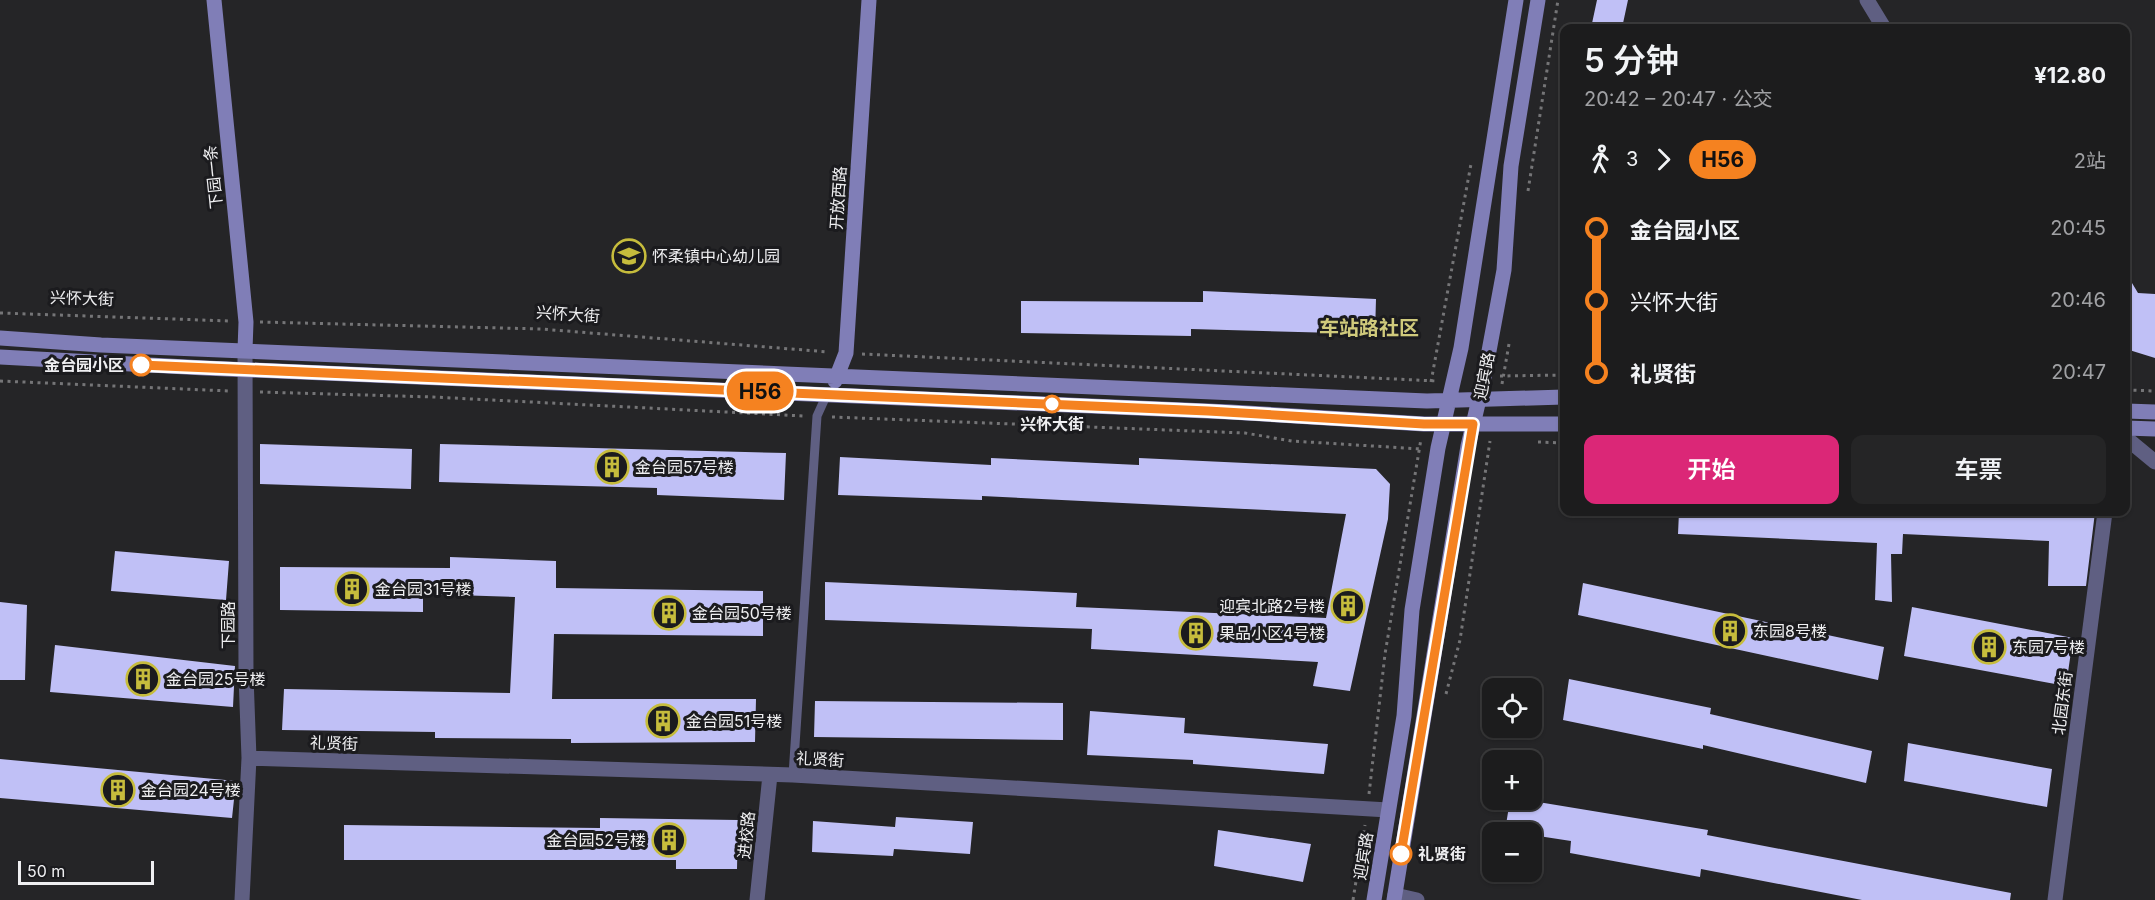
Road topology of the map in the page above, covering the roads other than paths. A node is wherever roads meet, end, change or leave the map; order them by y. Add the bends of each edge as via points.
1 (214, 0) edge
2 (869, 0) edge
3 (1516, 0) edge
4 (1538, 0) edge
5 (1867, 0) edge
6 (1882, 24) edge
7 (0, 338) edge
8 (245, 350) junction
9 (0, 357) edge
10 (246, 370) junction
11 (839, 375) junction
12 (827, 394) junction
13 (1479, 398) junction
14 (1560, 398) edge
15 (1450, 400) junction
16 (2130, 411) edge
17 (2155, 412) edge
18 (1444, 424) junction
19 (1473, 424) junction
20 (1560, 424) edge
21 (2130, 428) edge
22 (2155, 429) edge
23 (2130, 441) edge
24 (2155, 462) edge
25 (2104, 516) edge
26 (249, 758) junction
27 (770, 775) junction
28 (793, 775) junction
29 (1388, 810) junction
30 (1394, 897) edge
31 (242, 900) edge
32 (757, 900) edge
33 (1374, 900) edge
34 (1417, 900) edge
35 (2055, 900) edge

1 - 8 main road, 下园一条 via 246,322
2 - 11 main road, 开放西路 via 846,353
3 - 15 main road, 迎宾路
4 - 13 main road, 迎宾路 via 1510,166 1504,270
5 - 6 street
7 - 8 main road
8 - 10 street, 下园路
8 - 11 main road
9 - 10 main road
10 - 12 main road
10 - 26 street, 下园路
11 - 12 main road, 开放西路
11 - 15 main road
12 - 18 main road
12 - 28 lane via 817,416
13 - 14 main road
13 - 15 main road
13 - 19 main road, 迎宾路
15 - 18 main road, 迎宾路
16 - 17 main road
18 - 19 main road
18 - 29 main road, 迎宾路 via 1412,610 1404,716
19 - 20 main road
19 - 30 main road, 迎宾路
21 - 22 main road
23 - 24 street
25 - 35 street, 北园东街
26 - 27 street, 礼贤街
26 - 31 street, 下园路
27 - 28 street, 礼贤街
27 - 32 street, 进校路
28 - 29 street, 礼贤街
29 - 33 main road, 迎宾路
30 - 34 street

